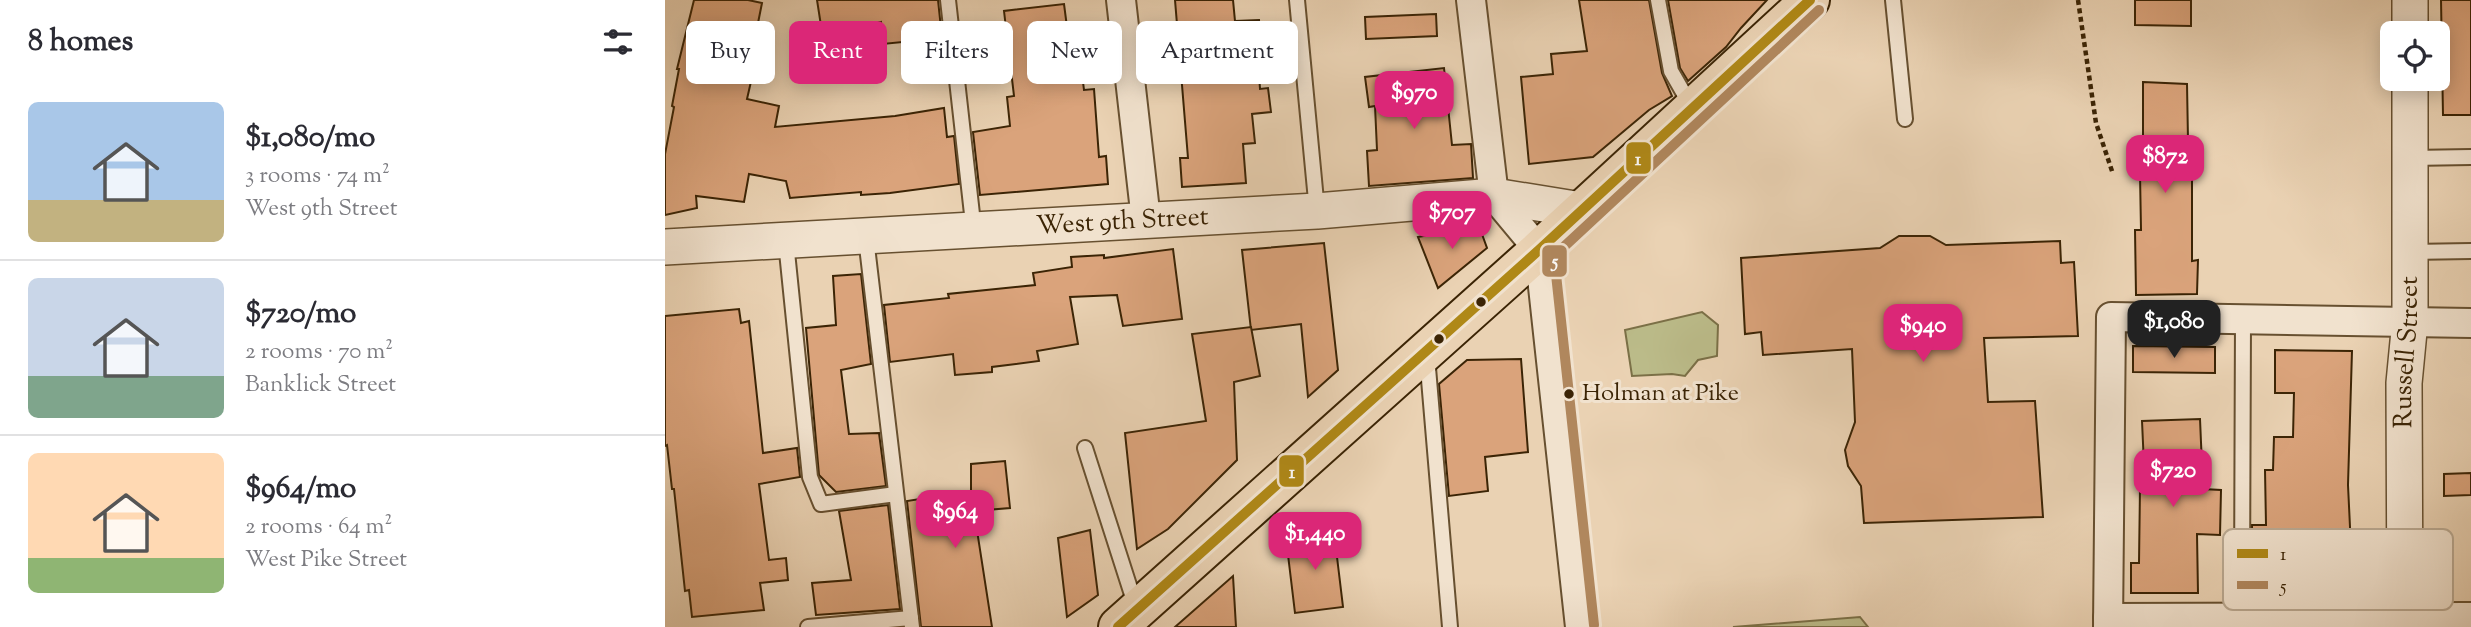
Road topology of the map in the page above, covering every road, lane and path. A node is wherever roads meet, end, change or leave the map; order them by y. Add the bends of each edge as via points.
1 (948, 0) edge
2 (1121, 0) edge
3 (1297, 0) edge
4 (1471, 0) edge
5 (1658, 0) edge
6 (1810, 0) edge
7 (1892, 0) edge
8 (2078, 0) edge
9 (2410, 0) edge
10 (2410, 21) edge
11 (2410, 91) edge
12 (1692, 107) junction
13 (1905, 119) dead end
14 (2471, 157) edge
15 (2410, 158) junction
16 (2113, 174) dead end
17 (1494, 197) junction
18 (1581, 210) junction
19 (1318, 211) junction
20 (1146, 220) junction
21 (974, 232) junction
22 (866, 238) junction
23 (786, 242) junction
24 (665, 247) edge
25 (1539, 250) junction
26 (2471, 251) edge
27 (2410, 252) junction
28 (2243, 318) junction
29 (2410, 321) junction
30 (2471, 323) edge
31 (1426, 349) junction
32 (1085, 448) dead end
33 (897, 494) junction
34 (2242, 529) edge
35 (2405, 529) edge
36 (2471, 617) edge
37 (1127, 619) edge
38 (912, 622) edge
39 (2108, 622) edge
40 (2405, 622) edge
41 (2244, 623) edge
42 (807, 627) edge
43 (1450, 627) edge
44 (1580, 627) edge

1 - 21 lane
2 - 20 street
3 - 19 lane
4 - 17 street
5 - 12 lane via 1671,71
6 - 12 main road
7 - 13 lane
8 - 16 path via 2096,123
9 - 10 street
11 - 15 street, Russell Street
12 - 18 main road
14 - 15 lane
15 - 27 street, Russell Street
17 - 18 street, West 9th Street
17 - 19 street, West 9th Street
17 - 25 street
18 - 25 main road
19 - 20 street, West 9th Street
20 - 21 street, West 9th Street
21 - 22 street, West 9th Street
22 - 23 street, West 9th Street
22 - 33 lane
23 - 24 street, West 9th Street
23 - 33 lane via 810,477 821,504
25 - 31 main road
25 - 44 street
26 - 27 lane
27 - 29 street, Russell Street
28 - 29 street
28 - 34 lane
28 - 39 street via 2111,317
29 - 30 street
29 - 35 street, Russell Street via 2404,383
31 - 37 main road
31 - 43 lane
32 - 37 lane
33 - 38 lane
36 - 40 street
38 - 42 lane
39 - 41 street
40 - 41 street

